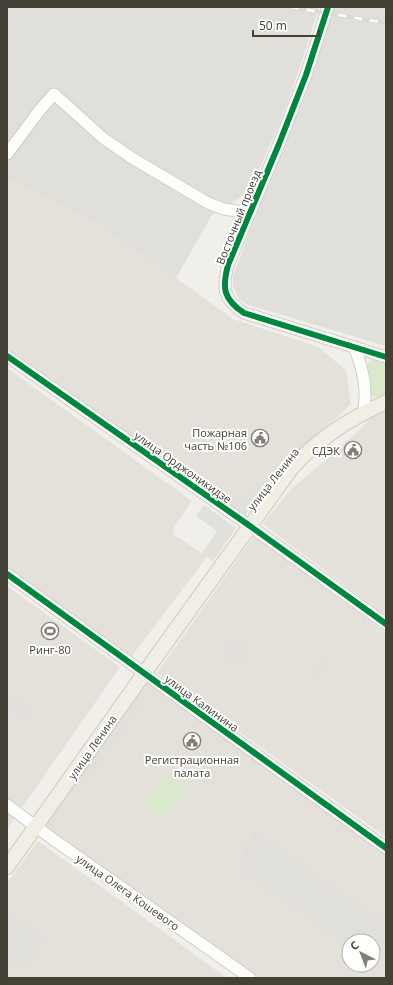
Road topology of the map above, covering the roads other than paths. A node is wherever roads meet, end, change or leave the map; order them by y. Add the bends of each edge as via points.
1 (328, 7) edge
2 (7, 154) edge
3 (249, 213) junction
4 (354, 347) junction
5 (7, 356) edge
6 (386, 357) edge
7 (386, 402) edge
8 (363, 414) junction
9 (250, 526) junction
10 (7, 574) edge
11 (386, 624) edge
12 (144, 673) junction
13 (7, 805) edge
14 (36, 826) junction
15 (386, 848) edge
16 (7, 866) edge
17 (250, 978) edge

1 - 3 street, Восточный проезд via 306,75
2 - 3 street via 54,94 103,138 132,158 208,203 224,209
3 - 4 street, Восточный проезд via 225,278 224,288 232,303 253,316
4 - 6 street, Восточный проезд
4 - 8 street via 365,391
5 - 9 street, улица Орджоникидзе
7 - 8 main road, улица Ленина
8 - 9 main road, улица Ленина via 306,452
9 - 11 street, улица Орджоникидзе
9 - 12 main road, улица Ленина
10 - 12 street, улица Калинина
12 - 14 main road, улица Ленина
12 - 15 street, улица Калинина
13 - 14 street, улица Олега Кошевого
14 - 16 main road, улица Ленина
14 - 17 street, улица Олега Кошевого

